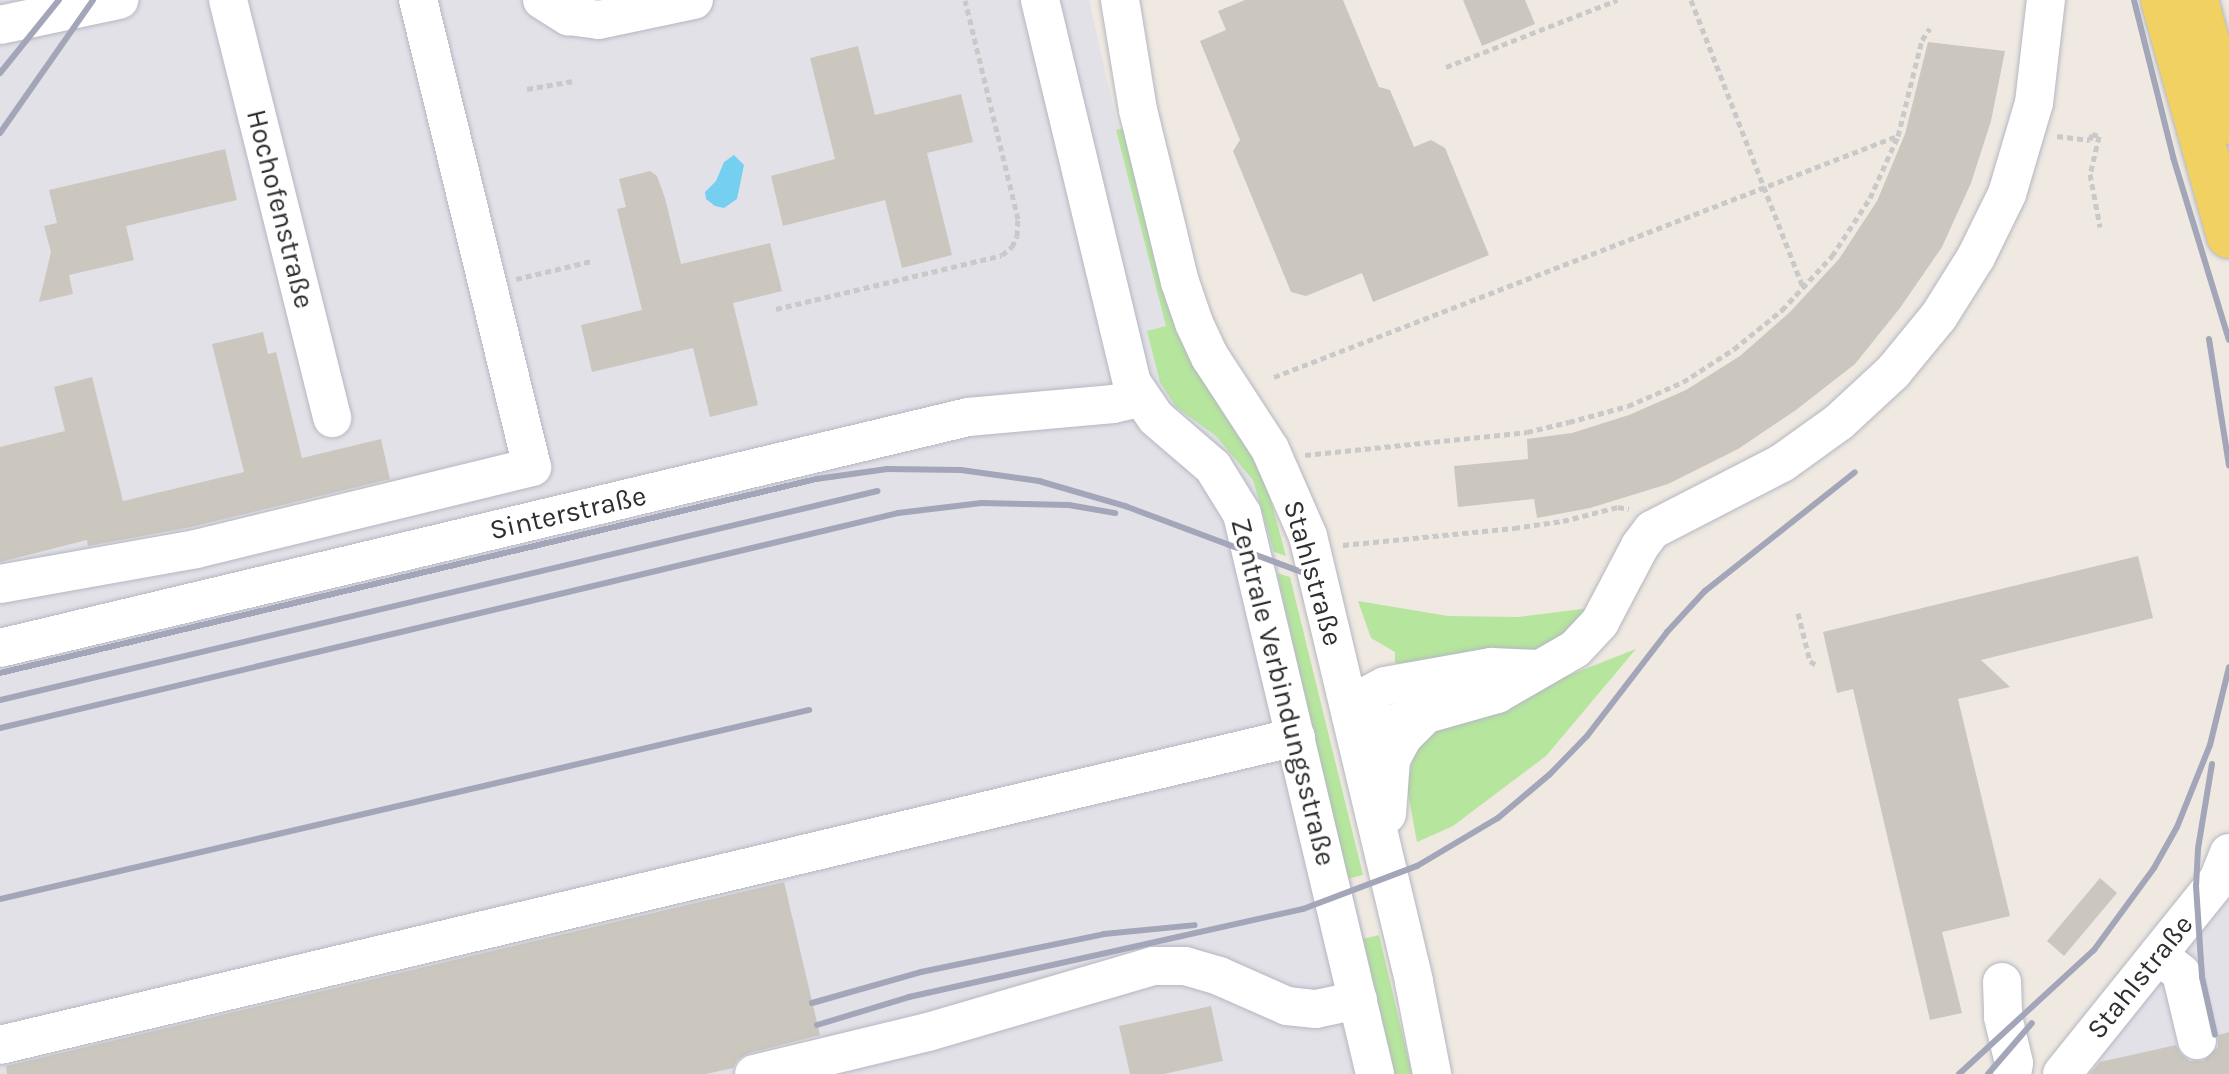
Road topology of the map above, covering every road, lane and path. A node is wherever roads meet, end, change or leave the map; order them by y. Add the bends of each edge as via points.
1 (119, 0) edge
2 (228, 0) edge
3 (418, 0) edge
4 (542, 0) edge
5 (694, 0) edge
6 (965, 0) edge
7 (1040, 0) edge
8 (1120, 0) edge
9 (1617, 0) edge
10 (1691, 0) edge
11 (2046, 0) edge
12 (2163, 0) edge
13 (2196, 0) edge
14 (0, 25) edge
15 (1930, 28) dead end
16 (1446, 67) dead end
17 (573, 81) dead end
18 (527, 89) dead end
19 (2229, 122) edge
20 (2051, 129) dead end
21 (1898, 136) junction
22 (1764, 188) junction
23 (2100, 227) dead end
24 (2229, 236) edge
25 (592, 261) dead end
26 (537, 274) dead end
27 (1803, 287) junction
28 (776, 309) dead end
29 (1274, 377) dead end
30 (1140, 398) junction
31 (332, 418) dead end
32 (1305, 455) dead end
33 (1631, 509) dead end
34 (1341, 545) dead end
35 (0, 584) edge
36 (1325, 608) junction
37 (1798, 613) dead end
38 (0, 648) edge
39 (1818, 666) dead end
40 (1546, 669) junction
41 (1423, 677) junction
42 (1425, 715) junction
43 (1353, 725) junction
44 (1296, 737) junction
45 (1385, 857) junction
46 (2225, 870) edge
47 (2158, 955) junction
48 (2002, 982) dead end
49 (1358, 1000) junction
50 (2197, 1040) dead end
51 (0, 1045) edge
52 (2064, 1073) edge
53 (754, 1074) edge
54 (1375, 1074) edge
55 (1432, 1074) edge
56 (2012, 1074) edge

1 - 14 street
2 - 31 street, Hochofenstraße
3 - 35 street via 532,467 196,549
4 - 5 street via 568,16 599,20
6 - 28 path via 1018,219 1012,247 1002,255
7 - 30 street, Zentrale Verbindungsstraße via 1126,365
8 - 36 street, Stahlstraße via 1131,79 1180,282 1210,357 1270,449 1296,502
9 - 16 path
10 - 22 path
11 - 40 street via 2034,103 2007,194 1939,316 1893,372 1839,422 1782,463 1652,530 1600,622
12 - 24 main road
13 - 19 main road
15 - 21 path via 1922,40
17 - 18 path
20 - 23 path via 2050,140 2057,141 2058,135 2090,140 2092,134 2099,136 2090,174
21 - 22 path
21 - 27 path via 1870,198 1832,256
22 - 27 path
22 - 29 path
25 - 26 path
27 - 32 path via 1734,349 1683,382 1628,406 1527,432
30 - 38 street, Sinterstraße via 968,417
30 - 44 street, Zentrale Verbindungsstraße via 1213,467 1242,514
33 - 34 path
36 - 41 street via 1360,655 1383,672
36 - 43 street, Stahlstraße
37 - 39 path via 1810,661
40 - 41 street via 1491,667
40 - 42 street via 1497,694
41 - 43 street via 1368,695
42 - 43 street
42 - 45 street via 1391,759
43 - 45 street, Stahlstraße
44 - 49 street, Zentrale Verbindungsstraße
44 - 51 street
45 - 55 street, Stahlstraße
46 - 47 street, Stahlstraße
47 - 50 street via 2181,973
47 - 52 street, Stahlstraße
48 - 56 street
49 - 53 street via 1316,1009 1287,1006 1219,976 1185,966 1153,966 928,1032
49 - 54 street, Zentrale Verbindungsstraße

